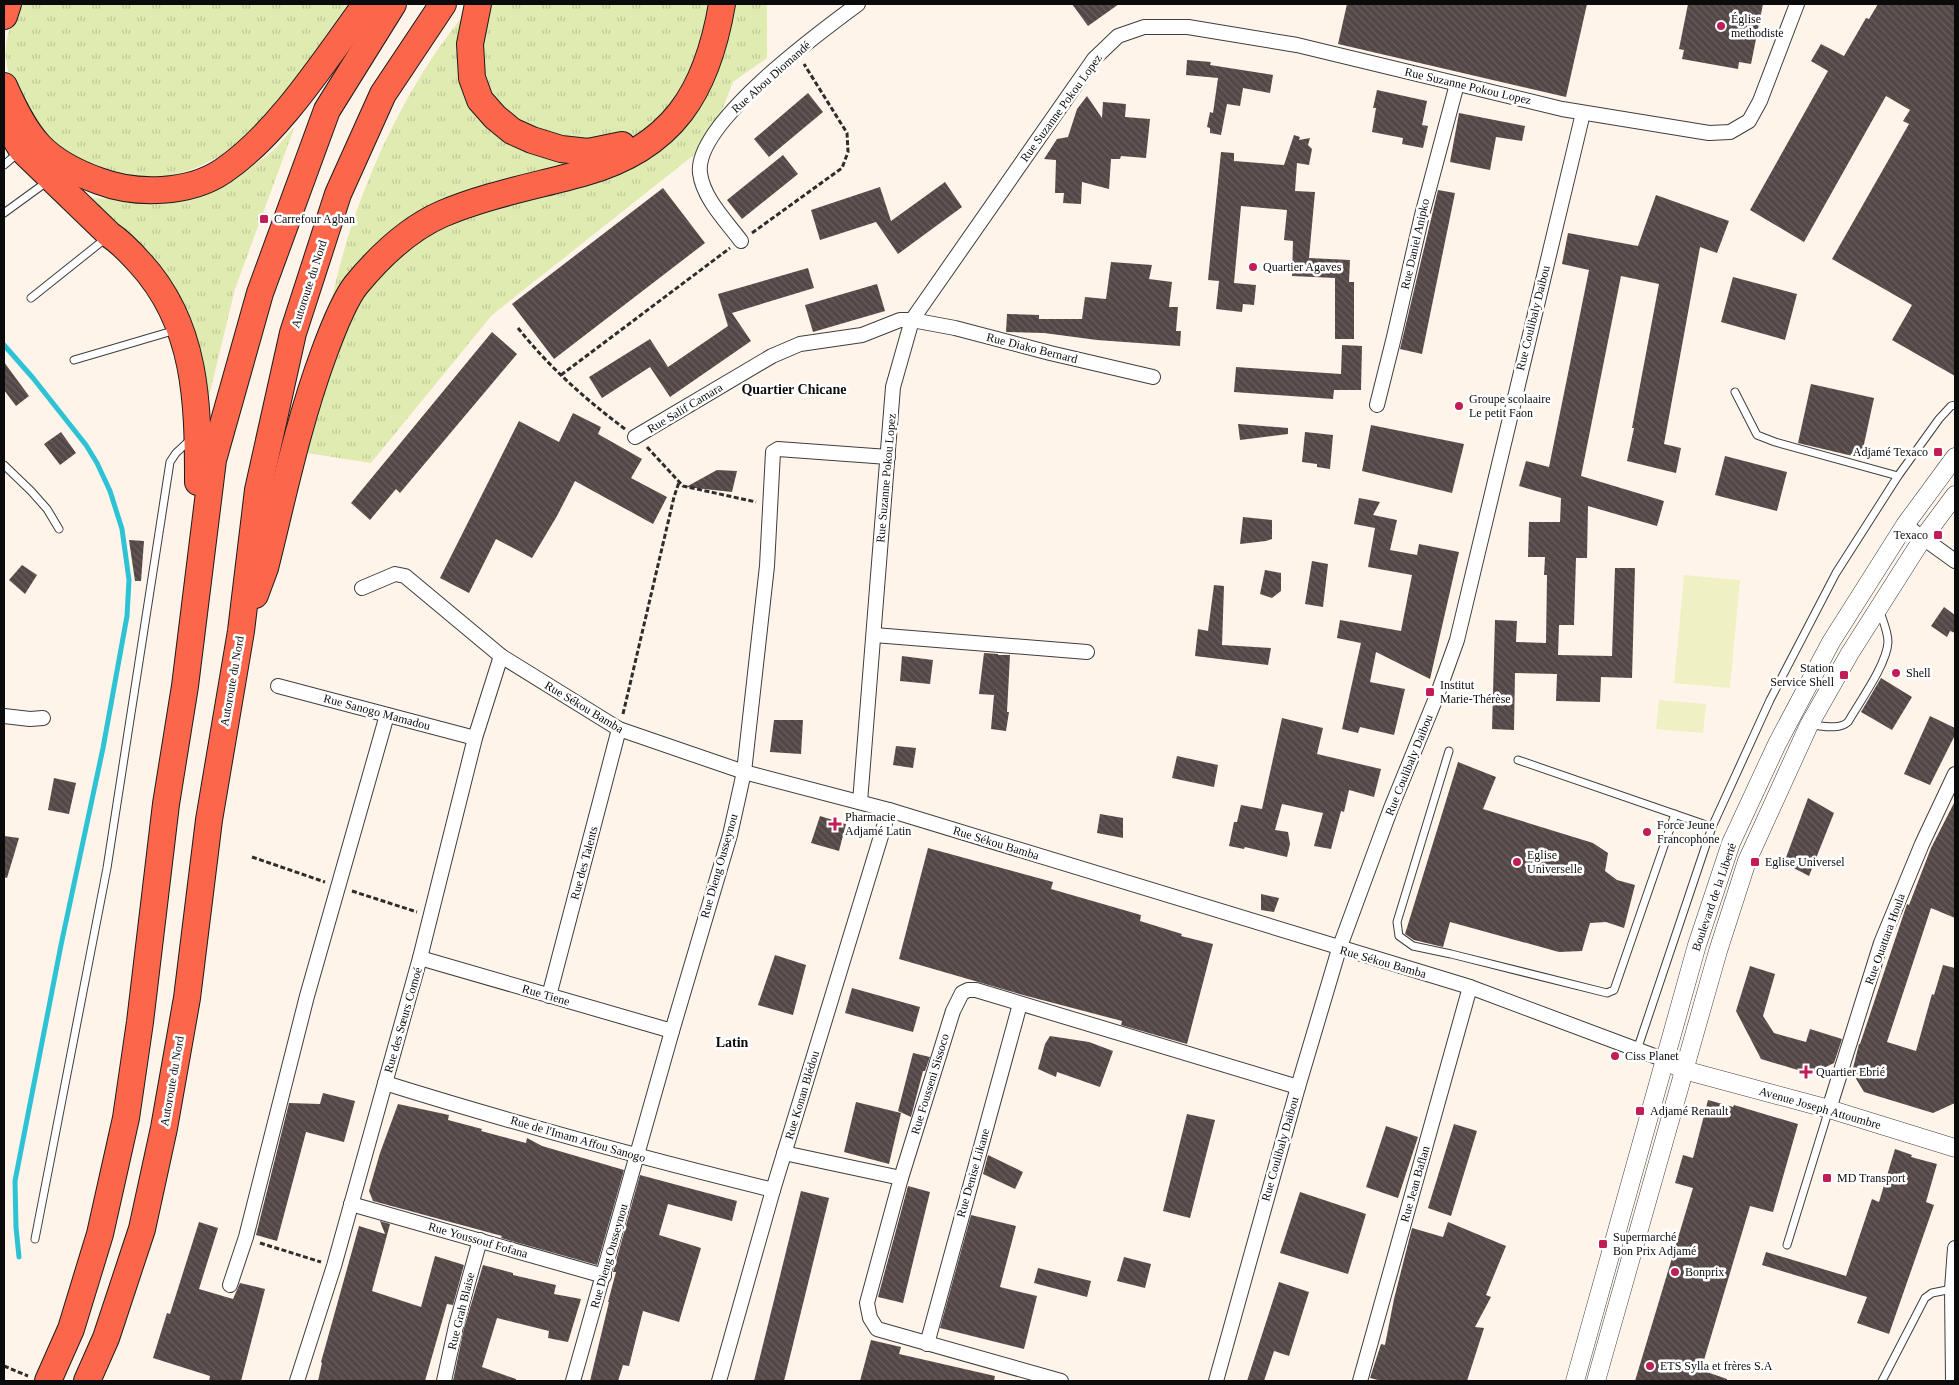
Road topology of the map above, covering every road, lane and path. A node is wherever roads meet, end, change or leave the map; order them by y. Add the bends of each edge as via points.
1 (8, 4) edge
2 (366, 4) edge
3 (392, 4) edge
4 (443, 4) edge
5 (478, 4) edge
6 (705, 4) edge
7 (722, 4) edge
8 (858, 4) edge
9 (1797, 4) edge
10 (4, 16) edge
11 (1457, 84) junction
12 (4, 86) edge
13 (1583, 113) junction
14 (4, 120) edge
15 (13, 158) edge
16 (51, 178) junction
17 (4, 213) edge
18 (110, 235) junction
19 (741, 241) dead end
20 (31, 298) dead end
21 (912, 320) junction
22 (181, 328) junction
23 (518, 328) dead end
24 (74, 360) dead end
25 (1152, 377) dead end
26 (1734, 392) dead end
27 (1377, 405) dead end
28 (1955, 405) edge
29 (198, 432) junction
30 (635, 437) junction
31 (888, 456) junction
32 (1955, 457) edge
33 (4, 465) edge
34 (1898, 476) junction
35 (679, 482) junction
36 (1955, 495) edge
37 (770, 505) junction
38 (1905, 525) junction
39 (59, 529) dead end
40 (1924, 538) junction
41 (202, 547) junction
42 (1955, 561) edge
43 (362, 588) dead end
44 (1878, 608) junction
45 (241, 631) junction
46 (874, 635) junction
47 (1087, 652) dead end
48 (501, 656) junction
49 (278, 686) dead end
50 (387, 715) junction
51 (4, 716) edge
52 (43, 718) dead end
53 (1809, 725) junction
54 (620, 729) junction
55 (475, 738) junction
56 (1448, 751) dead end
57 (1518, 760) dead end
58 (744, 772) junction
59 (1955, 774) edge
60 (860, 802) junction
61 (889, 810) junction
62 (1675, 814) junction
63 (1712, 828) junction
64 (1339, 949) junction
65 (420, 958) junction
66 (1470, 987) junction
67 (549, 996) junction
68 (1020, 1004) junction
69 (672, 1032) junction
70 (1637, 1050) junction
71 (1665, 1060) junction
72 (1684, 1070) junction
73 (385, 1083) junction
74 (1298, 1087) junction
75 (1829, 1109) junction
76 (1955, 1148) edge
77 (784, 1153) junction
78 (638, 1156) junction
79 (900, 1178) junction
80 (773, 1190) junction
81 (351, 1204) junction
82 (246, 1237) junction
83 (35, 1239) dead end
84 (480, 1240) junction
85 (1787, 1245) dead end
86 (1955, 1248) edge
87 (334, 1266) junction
88 (604, 1276) junction
89 (230, 1285) dead end
90 (1952, 1289) junction
91 (1954, 1309) edge
92 (927, 1344) junction
93 (4, 1366) edge
94 (39, 1379) edge
95 (87, 1381) edge
96 (297, 1381) edge
97 (444, 1381) edge
98 (573, 1381) edge
99 (718, 1381) edge
100 (1061, 1381) edge
101 (1216, 1381) edge
102 (1360, 1381) edge
103 (1575, 1381) edge
104 (1596, 1381) edge
105 (1882, 1381) edge
106 (1953, 1381) edge

1 - 10 highway
2 - 12 highway via 263,137 222,172 194,184 148,190 115,187 59,164 33,141 18,119
3 - 41 highway via 327,110 260,293 213,460
4 - 45 highway, Autoroute du Nord via 383,94 338,194 296,324 258,490
5 - 6 highway via 470,44 472,78 480,100 512,131 561,149 588,152 623,145 650,127 667,106 685,76
7 - 45 highway via 718,29 694,92 678,117 657,138 627,157 585,172 498,195 441,215 392,246 355,286 332,331 310,391 266,568
8 - 19 street, Rue Abou Diomandé via 744,98 702,152 700,172 705,192
9 - 13 street, Rue Suzanne Pokou Lopez via 1760,101 1749,121 1730,132 1709,133
11 - 13 street, Rue Suzanne Pokou Lopez
11 - 21 street, Rue Suzanne Pokou Lopez via 1297,45 1188,27 1144,27 1118,36 1094,59
11 - 27 street, Rue Daniel Anipko
13 - 64 street, Rue Coulibaly Daibou via 1457,640
14 - 15 highway
15 - 16 highway
16 - 17 lane
16 - 18 highway
18 - 20 lane
18 - 22 highway via 147,271 166,297
21 - 25 street, Rue Diako Bernard
21 - 30 street, Rue Salif Camara via 900,320 862,336 800,344 772,356
21 - 31 street, Rue Suzanne Pokou Lopez via 893,387
22 - 24 lane
22 - 29 highway via 192,369
23 - 30 path, Rue Salif Camara via 561,375
26 - 34 lane via 1757,435
28 - 34 lane via 1939,419
29 - 41 highway
29 - 83 lane via 170,462 107,868
30 - 35 path
31 - 37 street, Rue Dieng Ousseynou via 778,449 772,452
31 - 46 street, Rue Suzanne Pokou Lopez
32 - 38 street, Boulevard de la Liberté
33 - 39 lane via 47,509
34 - 63 lane via 1836,573 1770,700
35 - 37 path via 692,489
35 - 54 path
36 - 40 street, Boulevard de la Liberté
37 - 58 street, Rue Dieng Ousseynou via 767,566
38 - 40 street
38 - 71 street, Boulevard de la Liberté via 1831,642 1777,744 1731,843 1697,945
40 - 42 street
40 - 44 street, Boulevard de la Liberté
41 - 94 highway via 126,1118 100,1234 71,1329
43 - 48 street, Rue Sékou Bamba via 395,574 404,576
44 - 53 street, Boulevard de la Liberté
44 - 53 lane via 1887,635 1884,660 1848,722 1838,726
45 - 95 highway, Autoroute du Nord via 209,820 187,998 164,1128 142,1229 106,1338
46 - 47 street
46 - 60 street, Rue Suzanne Pokou Lopez
48 - 54 street, Rue Sékou Bamba
48 - 55 street, Rue des Sœurs Comoé
49 - 50 street, Rue Sanogo Mamadou
50 - 55 street, Rue Sanogo Mamadou
50 - 82 street via 308,996
51 - 52 street
53 - 72 street, Boulevard de la Liberté via 1747,860
54 - 58 street, Rue Sékou Bamba
54 - 67 street, Rue des Talents
55 - 65 street, Rue des Sœurs Comoé
56 - 62 lane via 1397,922 1398,936 1413,946 1607,993 1614,990
57 - 62 lane
58 - 60 street, Rue Sékou Bamba
58 - 69 street, Rue Dieng Ousseynou via 730,835
59 - 75 street, Rue Ouattara Houla via 1881,943
60 - 61 street, Rue Sékou Bamba
61 - 64 street, Rue Sékou Bamba
61 - 77 street, Rue Konan Blédou
62 - 63 lane
63 - 70 lane
64 - 66 street, Rue Sékou Bamba
64 - 74 street, Rue Coulibaly Daibou
65 - 67 street, Rue Tiene
65 - 73 street, Rue des Sœurs Comoé
66 - 70 street, Rue Sékou Bamba
66 - 102 street, Rue Jean Baflan
67 - 69 street, Rue Tiene
68 - 74 street, Rue Fousseni Sissoco
68 - 79 street, Rue Fousseni Sissoco via 976,990 962,993 946,1030
68 - 92 street, Rue Denise Likane
69 - 78 street, Rue Dieng Ousseynou
70 - 71 street, Rue Sékou Bamba
71 - 72 street, Avenue Joseph Attoumbre
71 - 103 street, Boulevard de la Liberté
72 - 75 street, Avenue Joseph Attoumbre
72 - 104 street, Boulevard de la Liberté
73 - 78 street, Rue de l'Imam Affou Sanogo
73 - 81 street, Rue des Sœurs Comoé
74 - 101 street, Rue Coulibaly Daibou
75 - 76 street, Avenue Joseph Attoumbre
75 - 85 lane
77 - 79 street
77 - 80 street, Rue Konan Blédou
78 - 80 street, Rue de l'Imam Affou Sanogo
78 - 88 street, Rue Dieng Ousseynou
79 - 92 street, Rue Fousseni Sissoco via 867,1303 870,1318 877,1329
80 - 99 street, Rue Konan Blédou
81 - 84 street, Rue Youssouf Fofana
81 - 87 street, Rue des Sœurs Comoé
82 - 87 path
82 - 89 street
84 - 88 street, Rue Youssouf Fofana
84 - 97 street, Rue Grah Blaise
86 - 90 street
87 - 96 street, Rue des Sœurs Comoé
88 - 98 street, Rue Dieng Ousseynou
90 - 91 street
90 - 105 lane via 1925,1298
91 - 106 street
92 - 100 street, Rue Fousseni Sissoco
93 - 94 path

